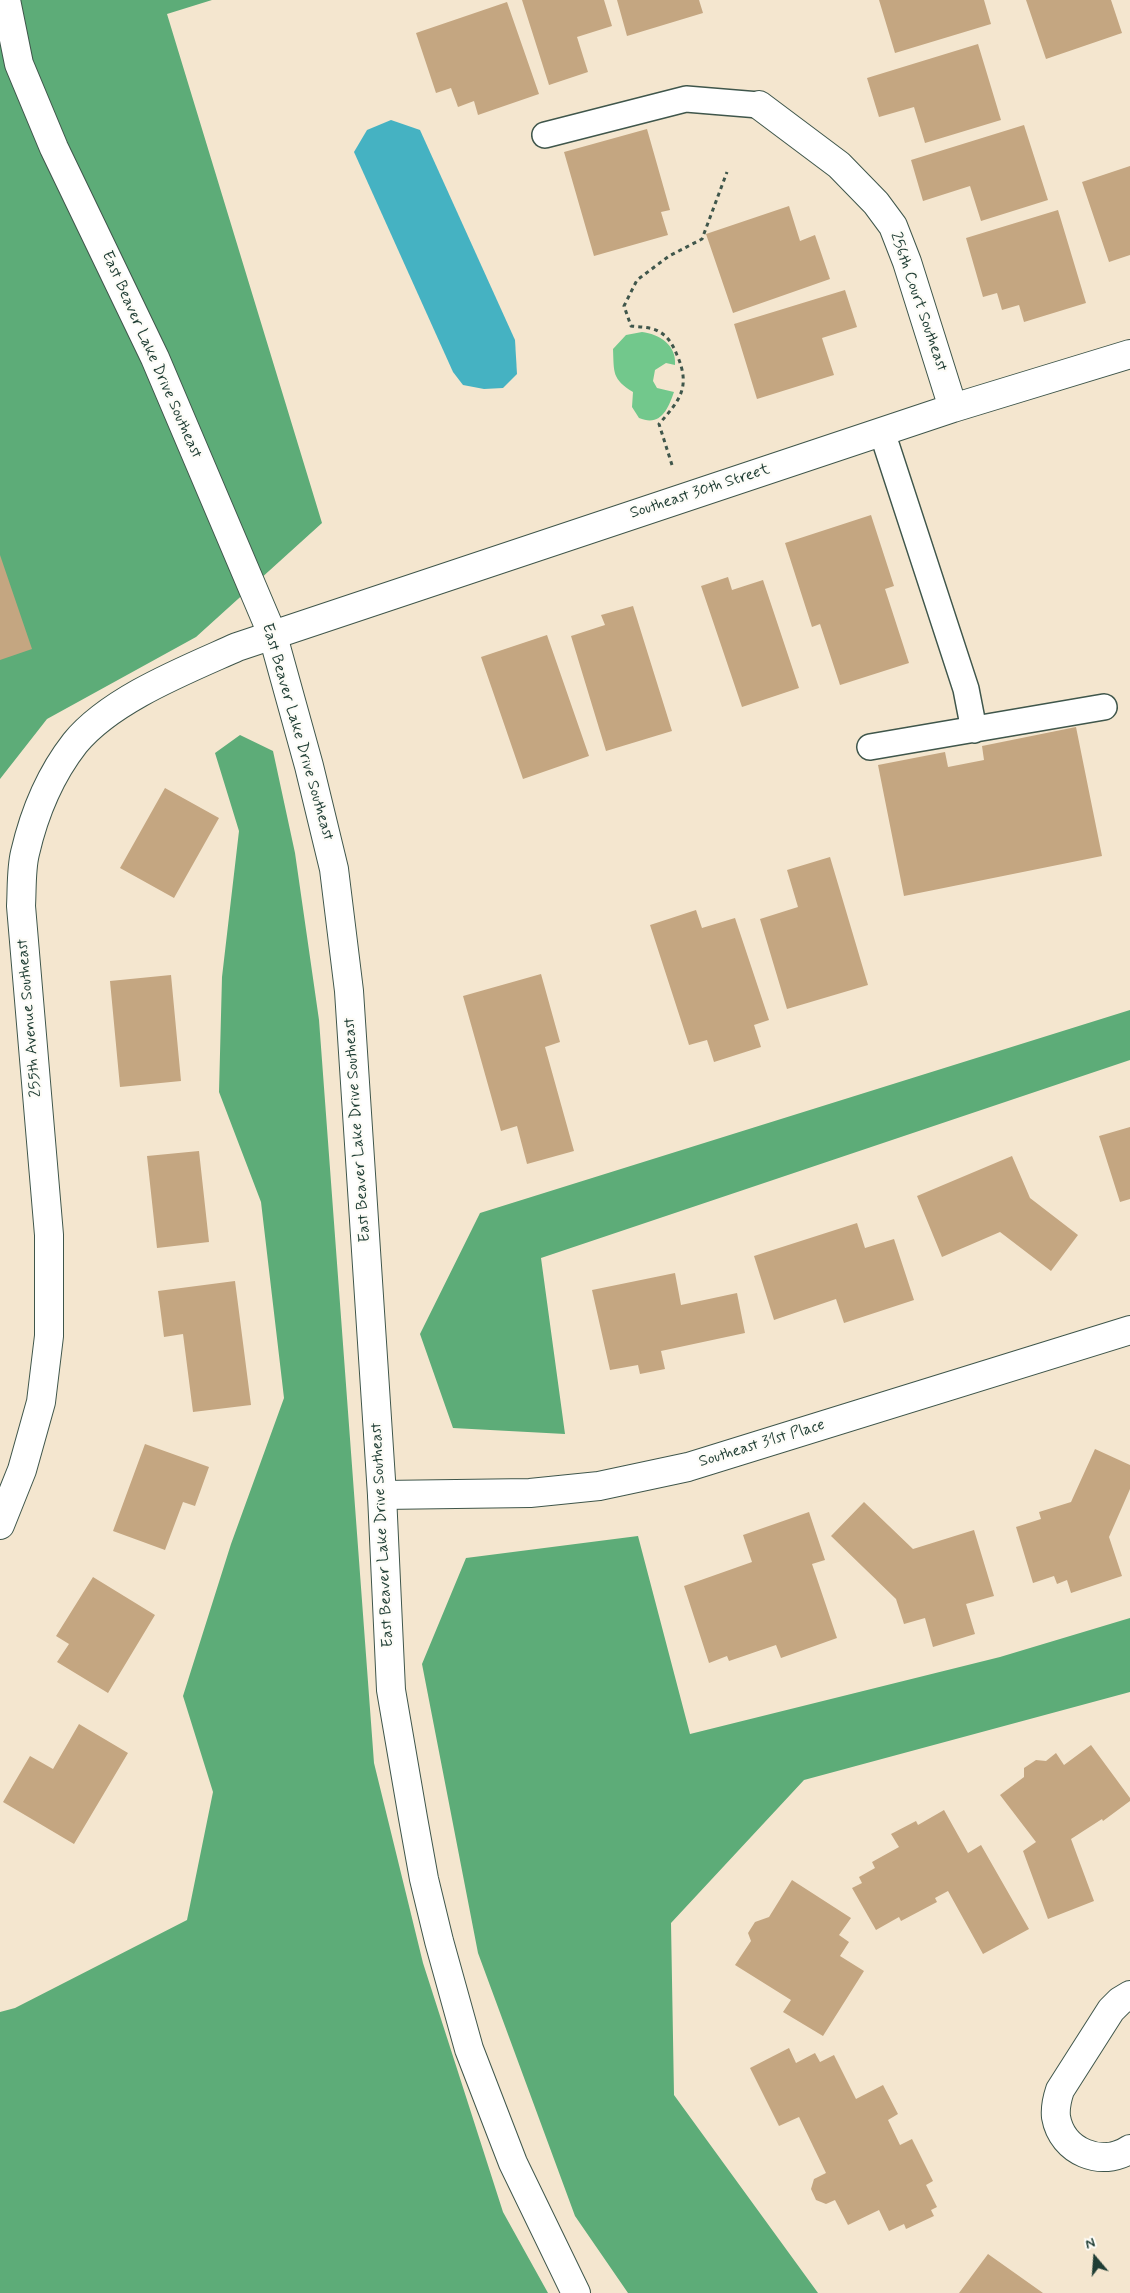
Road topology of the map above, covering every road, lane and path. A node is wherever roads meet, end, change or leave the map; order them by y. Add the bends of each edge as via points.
1 (6, 0) edge
2 (759, 105) joint
3 (545, 135) dead end
4 (727, 172) dead end
5 (1130, 354) edge
6 (953, 408) junction
7 (882, 432) junction
8 (672, 465) dead end
9 (273, 636) junction
10 (1104, 707) dead end
11 (974, 730) junction
12 (870, 747) dead end
13 (1130, 1330) edge
14 (382, 1495) junction
15 (0, 1524) edge
16 (1130, 1995) edge
17 (1130, 2149) edge
18 (576, 2293) edge

1 - 9 street, East Beaver Lake Drive Southeast via 19,64 47,132 155,358
2 - 3 lane via 686,99
2 - 6 street, 256th Court Southeast via 839,165 876,203 892,226 907,262
4 - 8 path via 702,239 669,256 637,280 624,306 631,326 658,330 673,343 684,370 684,388 659,424
5 - 6 street, Southeast 30th Street
6 - 7 street, Southeast 30th Street
7 - 9 street, Southeast 30th Street
7 - 11 lane via 966,689
9 - 14 street, East Beaver Lake Drive Southeast via 334,869 349,991
9 - 15 street, 255th Avenue Southeast via 237,647 166,680 109,712 75,743 45,790 24,854 21,906 48,1235 49,1336 41,1402 22,1470
10 - 11 lane
11 - 12 lane
13 - 14 street, Southeast 31st Place via 688,1467 599,1486 530,1493
14 - 18 street, East Beaver Lake Drive Southeast via 391,1690 424,1879 439,1941 469,2049 513,2163
16 - 17 street via 1111,2010 1060,2090 1056,2118 1069,2143 1094,2157 1110,2158

